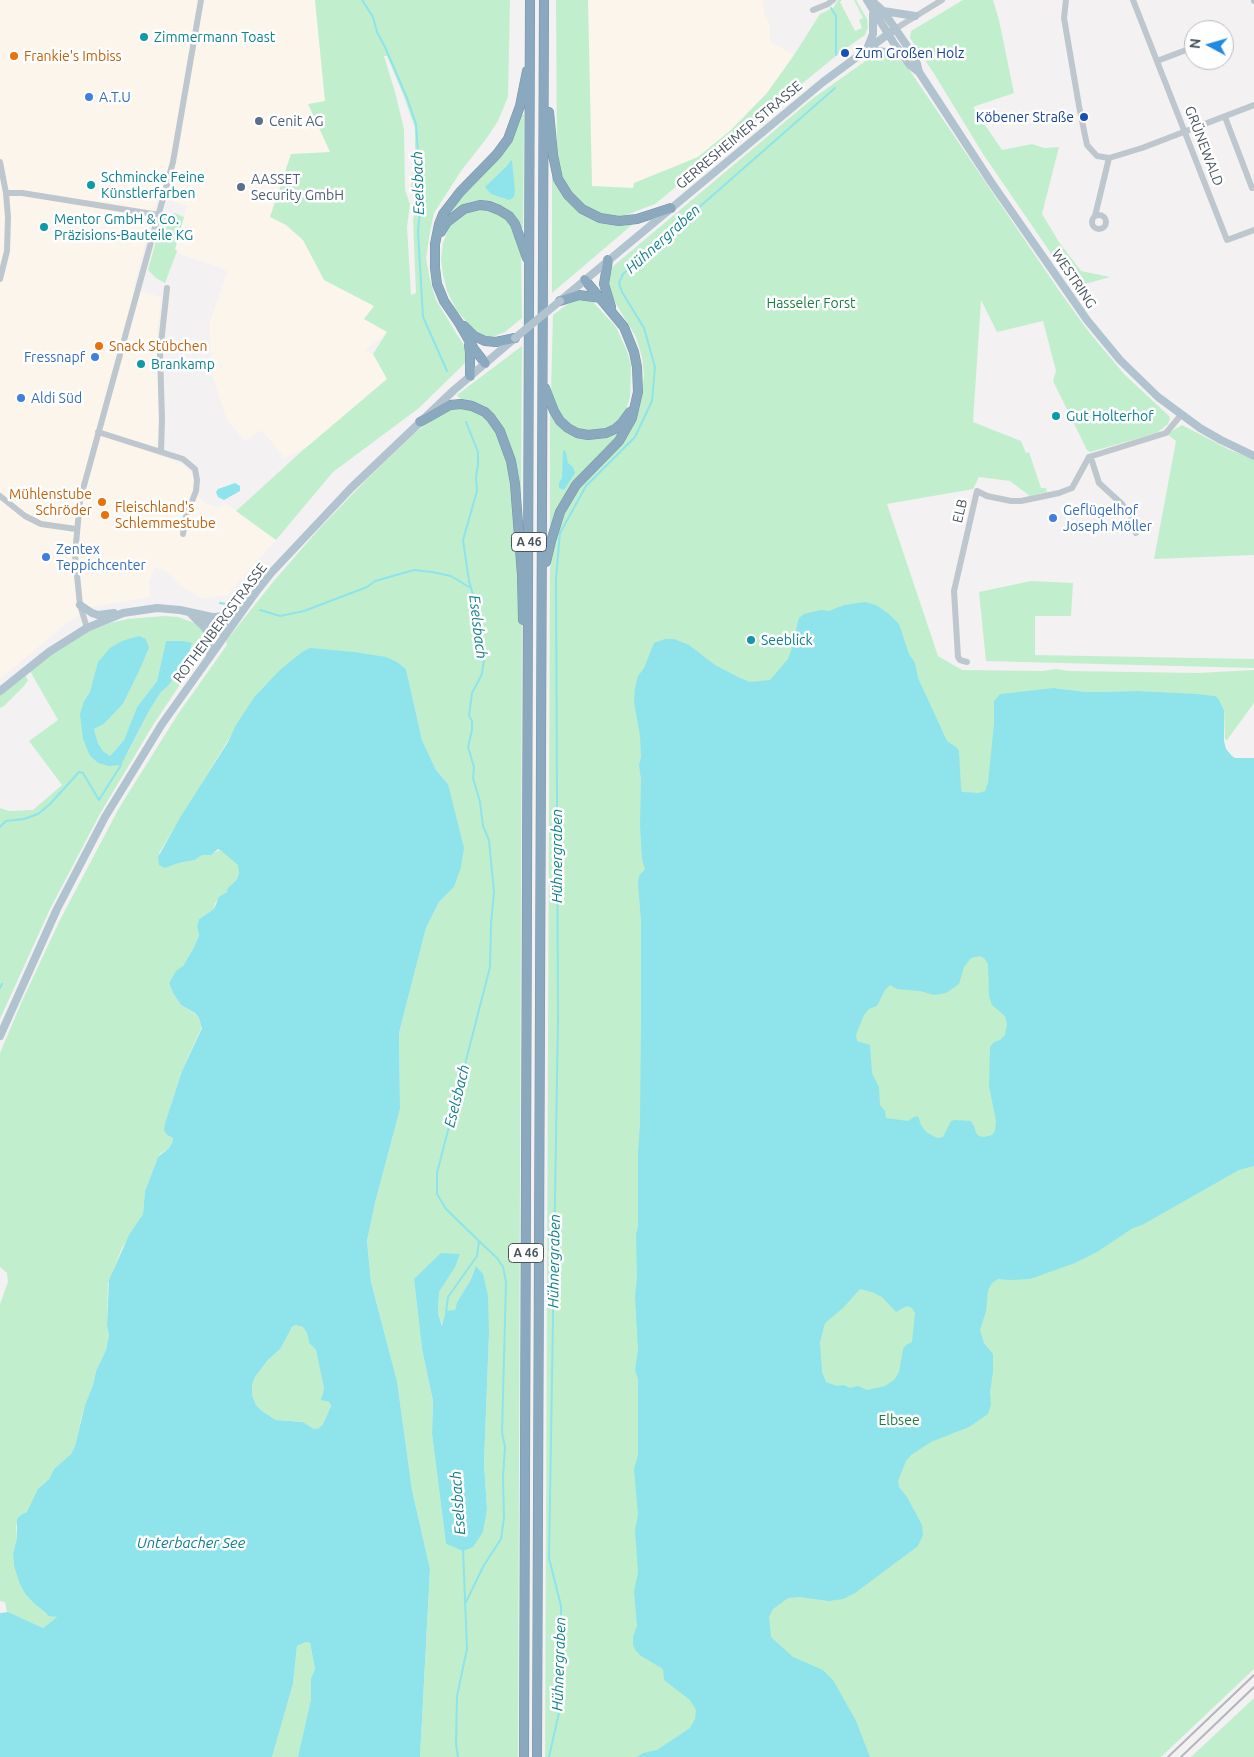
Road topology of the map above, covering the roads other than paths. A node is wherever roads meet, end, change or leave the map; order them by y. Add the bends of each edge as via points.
1 (201, 0) edge
2 (530, 0) edge
3 (544, 0) edge
4 (833, 0) edge
5 (867, 0) edge
6 (871, 0) edge
7 (942, 0) edge
8 (1066, 0) edge
9 (1133, 0) edge
10 (813, 10) dead end
11 (883, 11) junction
12 (873, 12) junction
13 (915, 16) junction
14 (895, 29) junction
15 (887, 34) junction
16 (531, 49) junction
17 (867, 49) junction
18 (1184, 51) edge
19 (902, 56) junction
20 (1157, 61) junction
21 (544, 67) junction
22 (919, 72) junction
23 (1254, 105) edge
24 (1225, 117) junction
25 (1185, 133) junction
26 (1110, 158) junction
27 (0, 162) edge
28 (1252, 188) dead end
29 (6, 193) junction
30 (671, 208) junction
31 (159, 215) junction
32 (1095, 216) dead end
33 (1254, 230) edge
34 (435, 244) junction
35 (608, 260) junction
36 (530, 268) junction
37 (0, 279) edge
38 (585, 280) junction
39 (167, 288) dead end
40 (601, 298) junction
41 (560, 301) junction
42 (613, 312) junction
43 (459, 323) junction
44 (465, 335) junction
45 (515, 338) junction
46 (485, 363) junction
47 (470, 376) junction
48 (543, 382) junction
49 (636, 401) junction
50 (1181, 415) junction
51 (420, 422) junction
52 (98, 432) junction
53 (161, 452) junction
54 (1254, 456) edge
55 (1089, 457) junction
56 (0, 496) edge
57 (76, 529) junction
58 (1136, 533) dead end
59 (183, 534) dead end
60 (542, 582) junction
61 (256, 592) junction
62 (80, 605) junction
63 (123, 613) junction
64 (190, 613) junction
65 (212, 617) junction
66 (87, 628) junction
67 (227, 632) junction
68 (528, 653) junction
69 (210, 656) junction
70 (967, 662) dead end
71 (0, 691) edge
72 (0, 1036) edge
73 (524, 1757) edge
74 (537, 1757) edge

1 - 31 street via 181,123
2 - 16 highway, A 46
3 - 21 highway, A 46
4 - 10 street
5 - 12 main road, WESTRING
6 - 11 main road, WESTRING
7 - 13 street, GERRESHEIMER STRASSE
8 - 26 street via 1064,18 1087,145 1097,156
9 - 20 street, GRÜNEWALD
11 - 13 main road
11 - 14 main road, WESTRING
12 - 15 main road, WESTRING
12 - 17 main road via 874,28
13 - 14 street, GERRESHEIMER STRASSE
14 - 15 main road, GERRESHEIMER STRASSE
14 - 22 main road, WESTRING via 916,60
15 - 17 main road, GERRESHEIMER STRASSE
15 - 19 main road, WESTRING
16 - 34 highway via 520,106 508,139 443,214
16 - 36 highway, A 46
17 - 19 main road
17 - 30 main road, GERRESHEIMER STRASSE
18 - 20 street
19 - 22 main road, WESTRING
20 - 25 street, GRÜNEWALD
21 - 30 highway via 555,168 574,202 600,218 619,221
21 - 48 highway, A 46
22 - 50 main road, WESTRING via 1087,320 1137,378
23 - 24 street
24 - 25 street
24 - 28 street
25 - 26 street
25 - 33 street, GRÜNEWALD via 1227,240
26 - 32 street
27 - 29 street
29 - 31 street
29 - 37 street via 8,246
30 - 35 main road, GERRESHEIMER STRASSE
31 - 52 street
34 - 36 highway via 446,222 455,214 472,206 489,206 509,216 515,224
34 - 43 highway via 438,284
35 - 38 main road, GERRESHEIMER STRASSE
35 - 42 highway via 604,284
36 - 68 highway, A 46
38 - 40 highway
38 - 41 main road, GERRESHEIMER STRASSE
39 - 53 street via 160,353
40 - 41 highway via 579,295
40 - 42 highway
41 - 45 main road, ROTHENBERGSTRASSE, bridge
42 - 49 highway via 624,327 634,352 638,381
43 - 44 highway
43 - 45 highway via 486,341
44 - 46 highway
44 - 47 highway via 470,353
45 - 46 main road, ROTHENBERGSTRASSE
46 - 47 main road, ROTHENBERGSTRASSE
47 - 51 main road, ROTHENBERGSTRASSE
48 - 49 highway via 560,421 588,435 615,429 628,416
48 - 60 highway, A 46
49 - 60 highway via 632,418 619,441 576,486 560,512
50 - 54 main road, WESTRING
50 - 55 street via 1166,433
51 - 61 main road, ROTHENBERGSTRASSE via 351,488
51 - 68 highway via 450,405 461,404 486,412 500,431 515,484 523,644
52 - 53 street
52 - 57 street via 80,500
53 - 59 street via 183,459 196,469 196,491
55 - 58 street via 1099,483 1130,514
55 - 70 street, ELB via 1072,488 1057,493 1011,502 978,491 954,590 958,656
56 - 57 street via 41,524
57 - 62 street
60 - 74 highway, A 46
61 - 65 main road via 227,616
61 - 67 main road, ROTHENBERGSTRASSE
62 - 63 main road via 98,615
62 - 66 street
63 - 64 main road via 168,608
63 - 66 main road
64 - 65 main road
64 - 67 main road
64 - 69 main road via 209,634
65 - 67 main road via 223,623
66 - 71 main road via 49,652
67 - 69 main road, ROTHENBERGSTRASSE
68 - 73 highway, A 46
69 - 72 main road, ROTHENBERGSTRASSE via 162,724 105,817 57,909

